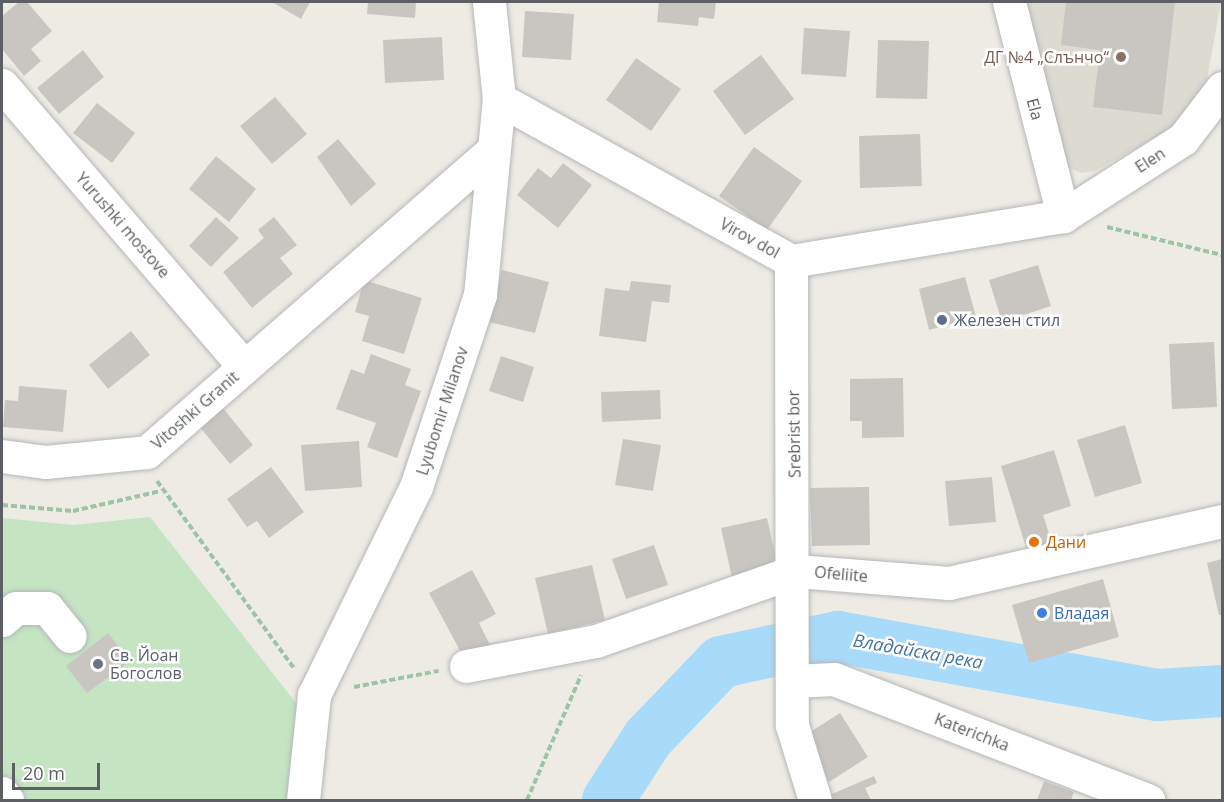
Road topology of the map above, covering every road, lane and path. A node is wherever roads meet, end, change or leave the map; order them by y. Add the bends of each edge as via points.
1 (489, 2) edge
2 (1009, 2) edge
3 (2, 85) edge
4 (1222, 88) edge
5 (499, 99) junction
6 (491, 152) junction
7 (1063, 216) junction
8 (1222, 255) edge
9 (792, 261) junction
10 (244, 366) junction
11 (147, 452) junction
12 (2, 456) edge
13 (161, 491) junction
14 (2, 505) edge
15 (1222, 521) edge
16 (796, 570) junction
17 (2, 620) edge
18 (70, 636) dead end
19 (596, 641) junction
20 (466, 666) joint
21 (793, 681) junction
22 (314, 695) junction
23 (1106, 792) edge
24 (2, 793) edge
25 (7, 801) edge
26 (303, 801) edge
27 (527, 801) edge
28 (815, 801) edge
29 (1148, 801) edge

1 - 5 street, Lyubomir Milanov
2 - 7 street, Ela
3 - 10 street, Yurushki mostove
4 - 7 street, Elen via 1183,139
5 - 6 street, Lyubomir Milanov
5 - 9 street, Virov dol
6 - 10 street
6 - 22 street, Lyubomir Milanov via 480,295 416,488
7 - 8 path
7 - 9 street, Virov dol
9 - 16 street, Srebrist bor
10 - 11 street, Vitoshki Granit
11 - 12 street, Vitoshki Granit via 45,462
11 - 13 path
13 - 14 path via 73,512
13 - 22 path
15 - 16 street, Ofeliite via 949,583
16 - 19 street, Ofeliite
16 - 21 street, Srebrist bor
17 - 18 street via 16,608 46,608
19 - 20 street, Ofeliite
19 - 27 path
20 - 22 path
21 - 23 street, Katerichka via 834,679
21 - 28 street via 792,725
22 - 26 street, Lyubomir Milanov
23 - 29 street, Katerichka
24 - 25 street

